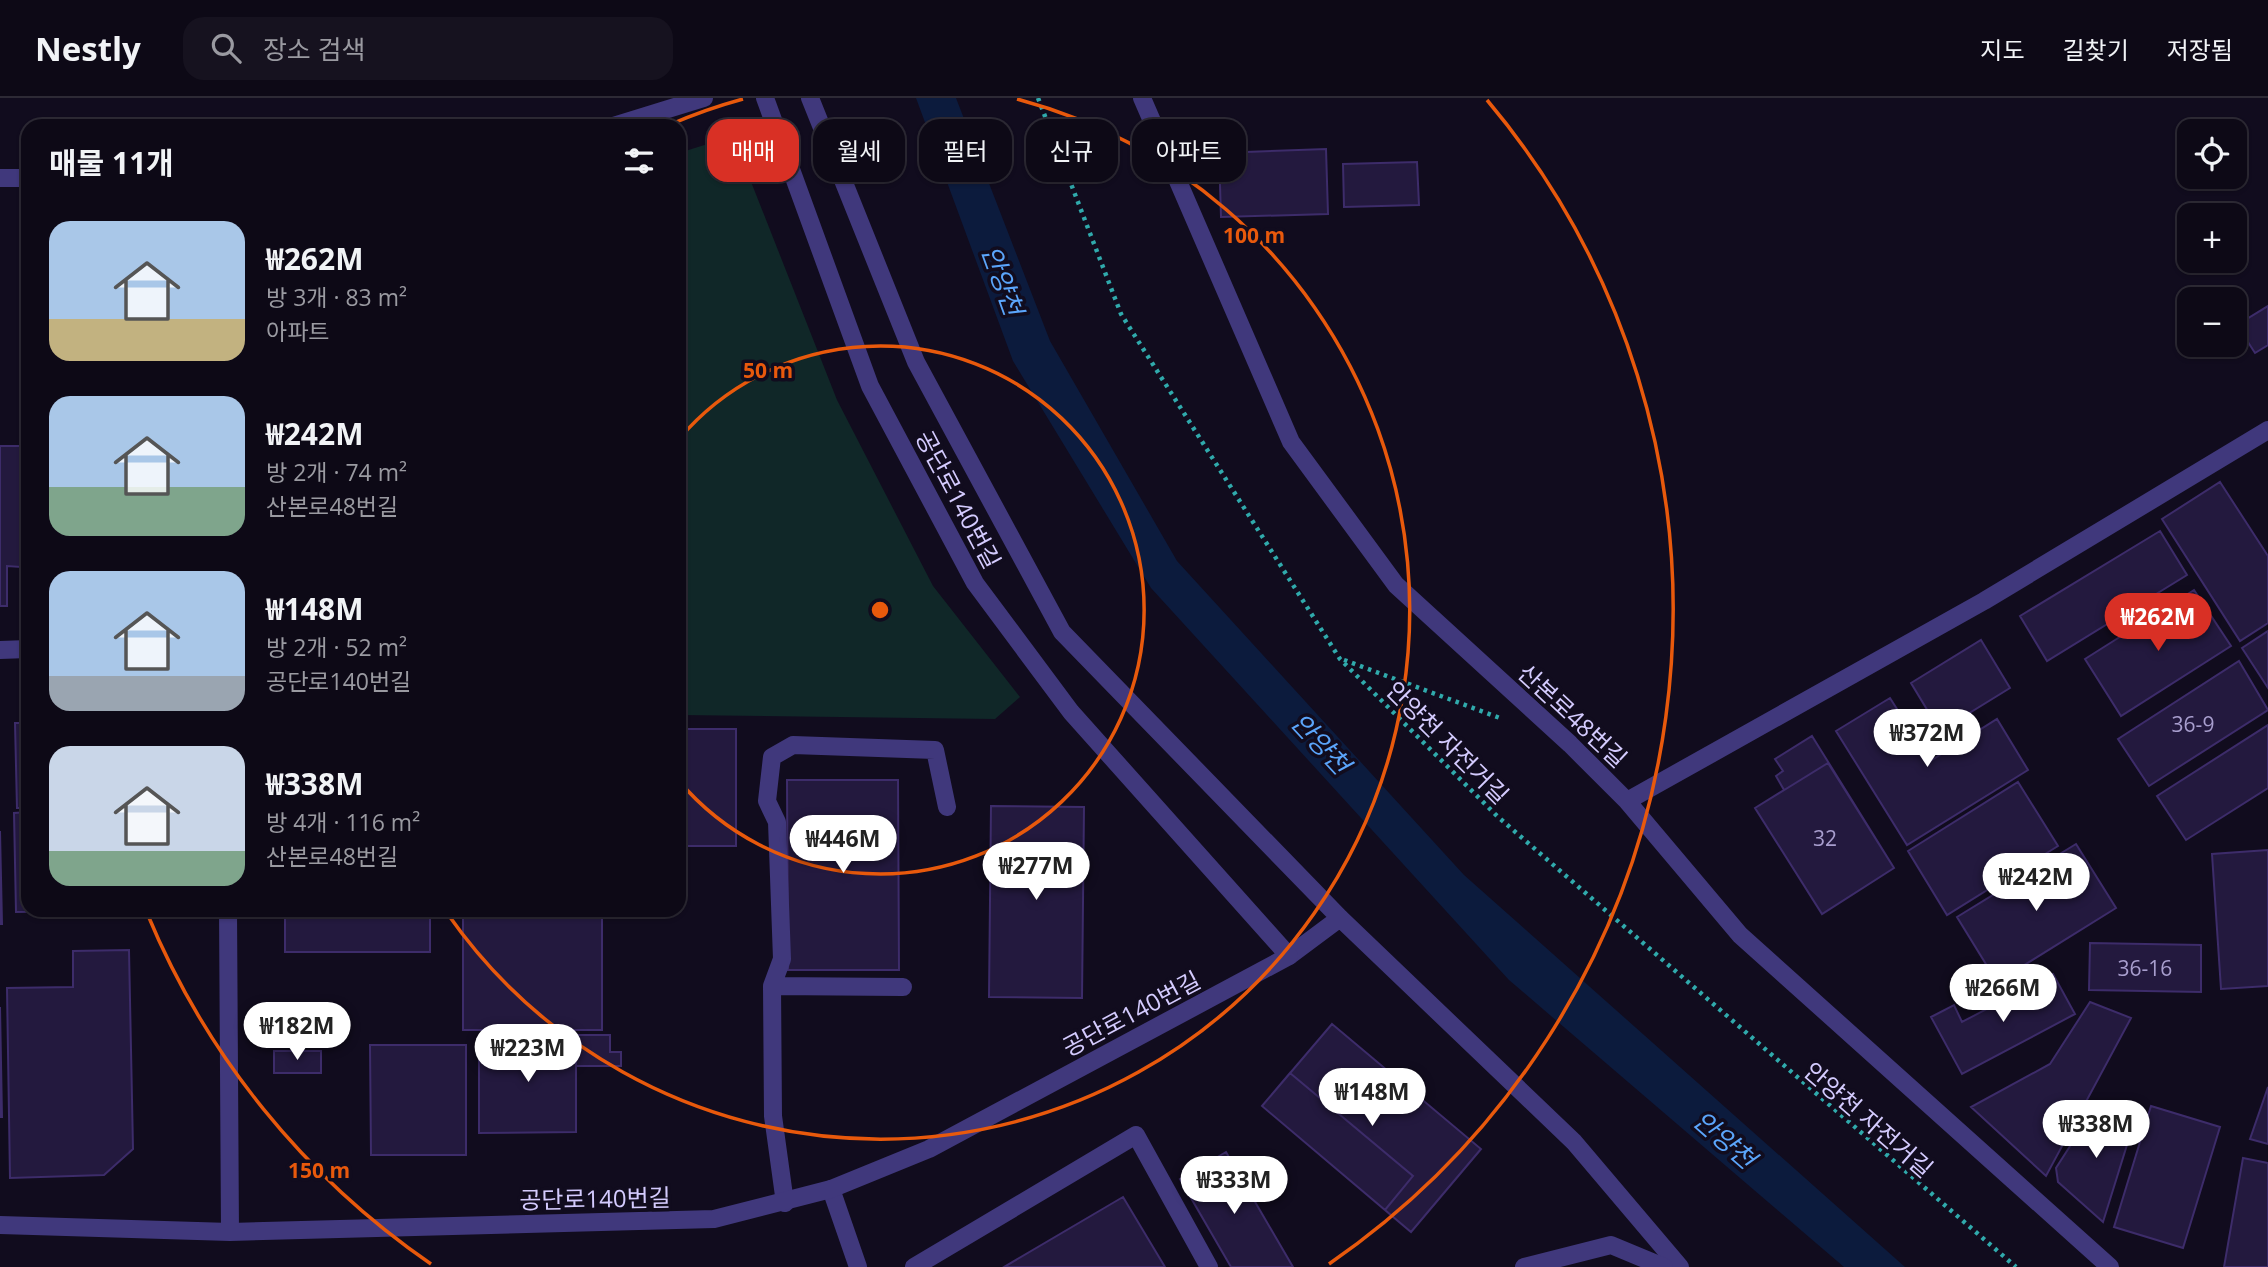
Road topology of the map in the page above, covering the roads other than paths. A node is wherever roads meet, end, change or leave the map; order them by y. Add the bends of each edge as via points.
1 (704, 98) edge
2 (765, 98) edge
3 (810, 98) edge
4 (1142, 98) edge
5 (636, 119) edge
6 (0, 178) edge
7 (21, 178) edge
8 (2268, 430) edge
9 (21, 649) edge
10 (0, 650) edge
11 (1627, 801) junction
12 (947, 807) dead end
13 (228, 917) edge
14 (1340, 918) junction
15 (1289, 956) junction
16 (772, 986) junction
17 (903, 987) dead end
18 (831, 1189) junction
19 (785, 1203) junction
20 (0, 1225) edge
21 (230, 1232) junction
22 (858, 1267) edge
23 (914, 1267) edge
24 (1209, 1267) edge
25 (1524, 1267) edge
26 (1664, 1267) edge
27 (1680, 1267) edge
28 (2110, 1267) edge

1 - 5 street
2 - 15 street, 공단로140번길 via 870,387 975,583 1071,712
3 - 14 street via 916,362 1062,632
4 - 11 street, 산본로48번길 via 1291,442 1396,585
6 - 7 street
8 - 11 street via 1984,601
9 - 10 street
11 - 28 street, 산본로48번길 via 1740,935
12 - 16 street via 935,750 793,745 772,757 767,802 777,822 782,959
13 - 21 street
14 - 15 street
14 - 27 street via 1574,1142
15 - 18 street, 공단로140번길 via 929,1149
16 - 17 street
16 - 19 street via 773,1116
18 - 19 street, 공단로140번길
18 - 22 street
19 - 21 street, 공단로140번길 via 714,1219
20 - 21 street, 공단로140번길
23 - 24 street via 1136,1135
25 - 26 street via 1611,1245

